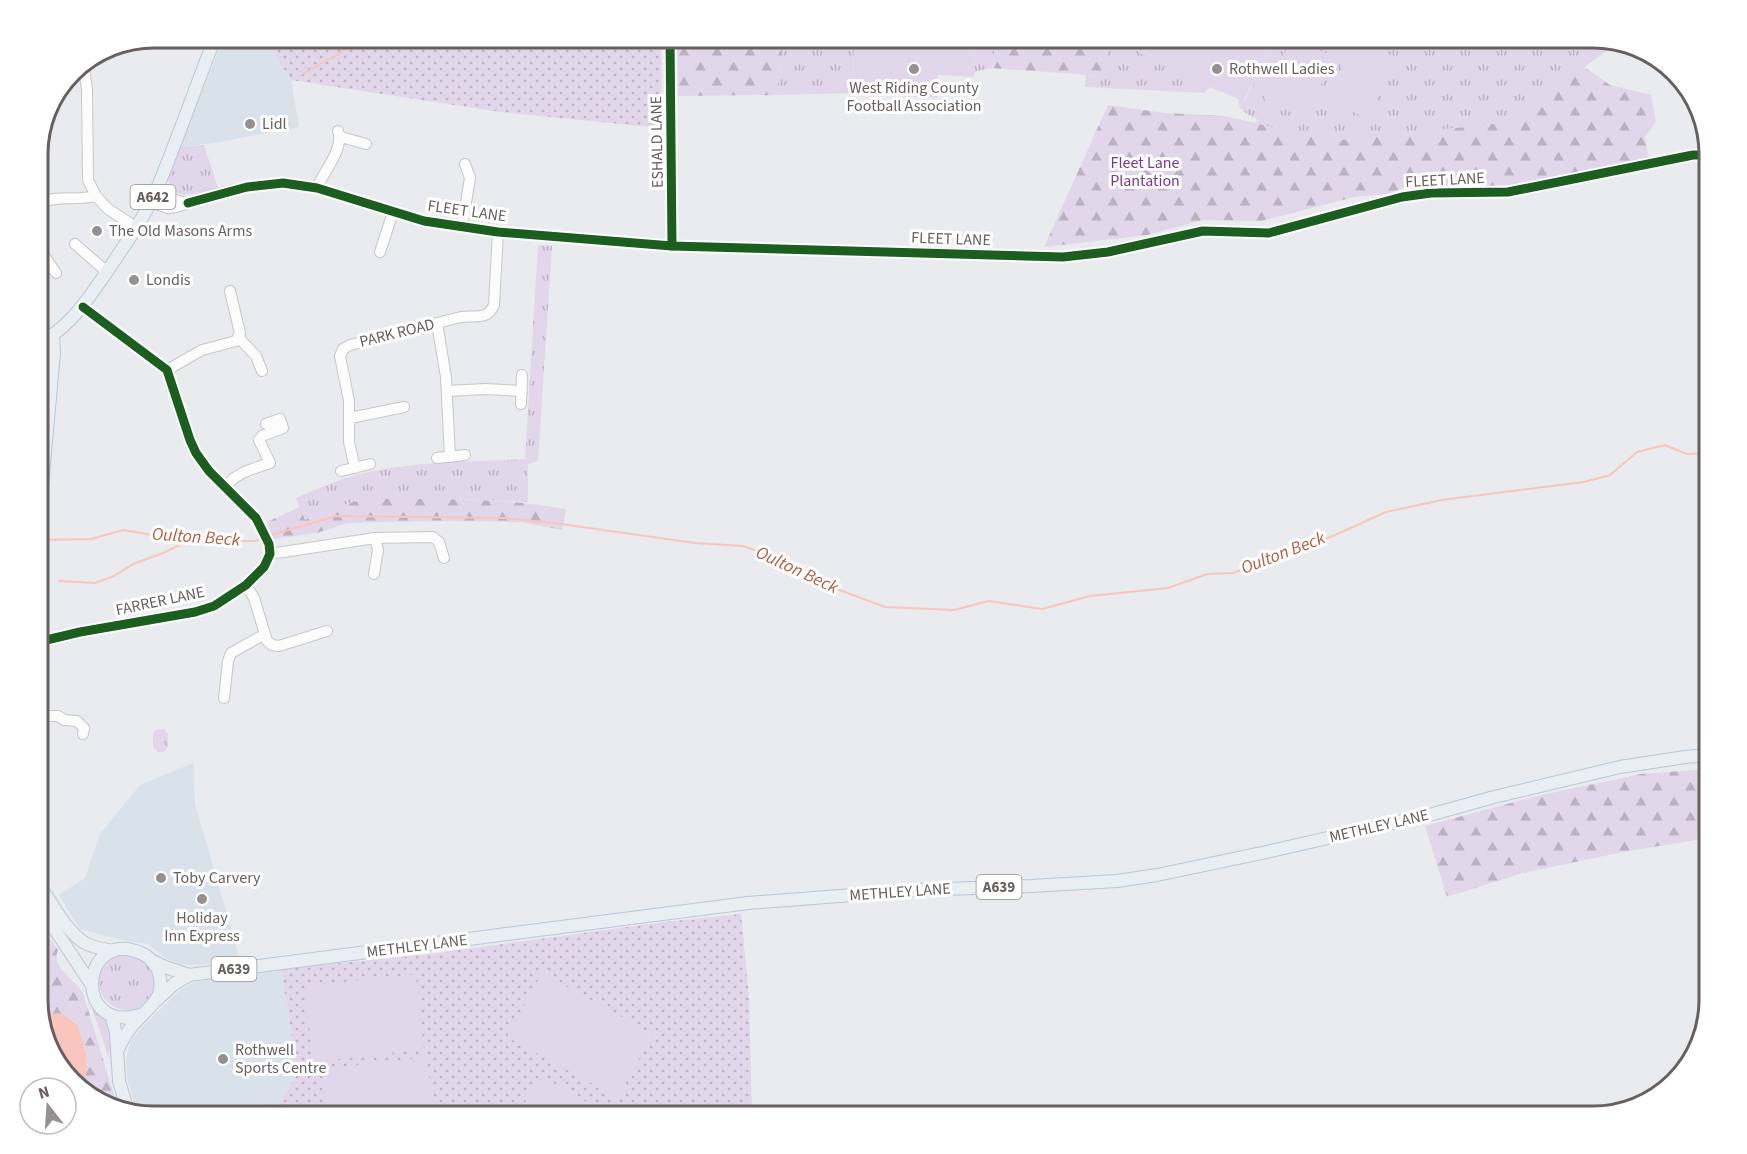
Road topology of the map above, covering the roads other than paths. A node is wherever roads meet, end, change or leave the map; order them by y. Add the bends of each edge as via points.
1 (211, 48) edge
2 (670, 48) edge
3 (85, 74) edge
4 (366, 144) dead end
5 (1699, 155) edge
6 (464, 162) dead end
7 (317, 188) junction
8 (96, 196) junction
9 (153, 197) junction
10 (48, 200) edge
11 (393, 212) junction
12 (462, 227) junction
13 (137, 228) junction
14 (498, 232) junction
15 (75, 244) dead end
16 (672, 246) junction
17 (380, 252) dead end
18 (48, 261) edge
19 (107, 272) junction
20 (56, 273) dead end
21 (230, 291) dead end
22 (83, 307) junction
23 (437, 323) junction
24 (53, 335) junction
25 (48, 338) edge
26 (239, 338) junction
27 (168, 370) junction
28 (262, 371) dead end
29 (522, 375) dead end
30 (447, 391) junction
31 (522, 391) junction
32 (48, 402) edge
33 (521, 404) dead end
34 (404, 407) dead end
35 (350, 418) junction
36 (266, 424) dead end
37 (465, 455) dead end
38 (450, 457) junction
39 (437, 458) dead end
40 (370, 464) dead end
41 (355, 468) junction
42 (341, 471) dead end
43 (226, 486) junction
44 (375, 538) junction
45 (269, 549) junction
46 (444, 558) dead end
47 (374, 574) dead end
48 (246, 585) junction
49 (327, 631) dead end
50 (265, 634) junction
51 (48, 640) edge
52 (224, 698) dead end
53 (48, 716) edge
54 (83, 734) dead end
55 (1699, 756) edge
56 (48, 898) edge
57 (48, 919) edge
58 (113, 951) junction
59 (151, 960) junction
60 (189, 975) junction
61 (91, 984) junction
62 (156, 1001) junction
63 (143, 1014) junction
64 (111, 1015) junction
65 (118, 1050) junction
66 (125, 1102) edge

1 - 9 main road, A642
2 - 16 street, ESHALD LANE
3 - 8 street via 88,180
4 - 7 street via 339,134 332,162
5 - 16 street, FLEET LANE via 1508,192 1418,194 1269,233 1203,231 1084,256
6 - 12 street via 470,178
7 - 9 street, FLEET LANE via 264,184 168,208
7 - 11 street, FLEET LANE
8 - 10 street
8 - 13 street
9 - 13 main road, A642
11 - 12 street, FLEET LANE
11 - 17 street
12 - 14 street, FLEET LANE
13 - 19 main road, A642
14 - 16 street, FLEET LANE
14 - 23 street, PARK ROAD via 492,310 484,316
15 - 19 street
18 - 20 street
19 - 22 main road, A642
21 - 26 street
22 - 24 main road, A642
22 - 27 street
23 - 30 street
23 - 35 street, PARK ROAD via 343,349 341,360
24 - 25 main road
24 - 32 main road
26 - 27 street via 202,350
26 - 28 street via 256,356
27 - 43 street via 193,447 204,465
29 - 31 street
30 - 31 street
30 - 38 street
31 - 33 street
34 - 35 street
35 - 41 street, PARK ROAD via 349,442
36 - 43 street via 280,419 283,428 259,440 270,463 243,472
37 - 38 street
38 - 39 street
40 - 41 street
41 - 42 street
43 - 45 street via 251,512
44 - 45 street
44 - 46 street via 433,537
44 - 47 street via 378,550
45 - 48 street, FARRER LANE via 264,567
48 - 50 street
48 - 51 street, FARRER LANE via 201,611
49 - 50 street via 279,646 270,644
50 - 52 street via 231,653
53 - 54 street via 77,721 84,729
55 - 60 main road, METHLEY LANE / A639 via 1620,767 1157,875 748,903
56 - 58 main road via 80,940
57 - 61 main road
58 - 59 main road via 131,949
58 - 61 main road via 99,961
59 - 60 main road, METHLEY LANE / A639
59 - 62 main road via 160,978
60 - 62 main road, METHLEY LANE / A639
61 - 64 main road via 95,1000
62 - 63 main road
63 - 64 main road via 123,1018
63 - 65 main road
64 - 65 main road
65 - 66 main road via 119,1081

